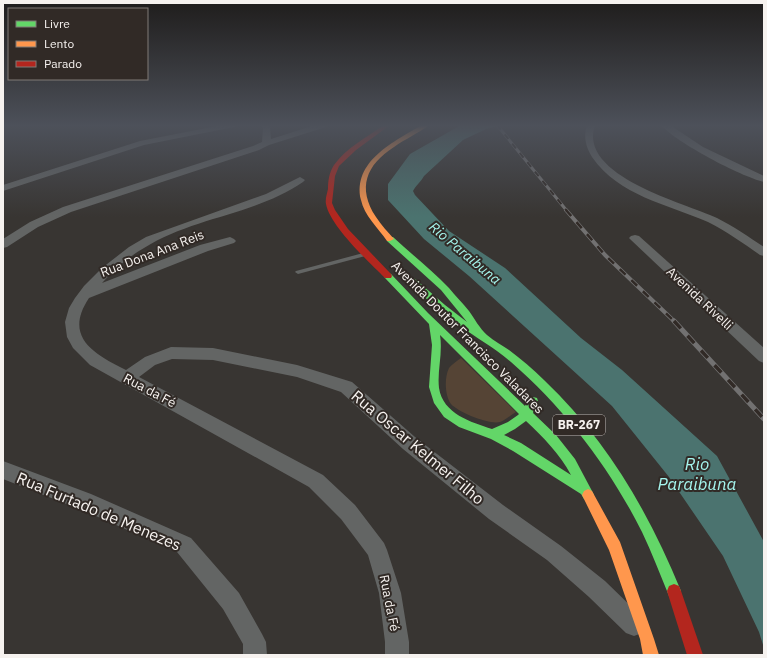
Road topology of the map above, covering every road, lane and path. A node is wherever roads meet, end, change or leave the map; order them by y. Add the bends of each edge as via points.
1 (97, 156) edge
2 (231, 156) edge
3 (346, 156) edge
4 (380, 156) edge
5 (596, 156) edge
6 (712, 156) edge
7 (764, 179) edge
8 (300, 180) dead end
9 (3, 188) edge
10 (331, 195) junction
11 (339, 201) dead end
12 (346, 215) dead end
13 (352, 224) dead end
14 (635, 238) dead end
15 (230, 241) dead end
16 (3, 244) edge
17 (764, 252) edge
18 (367, 254) junction
19 (380, 255) dead end
20 (298, 272) dead end
21 (402, 272) dead end
22 (85, 294) junction
23 (433, 322) junction
24 (482, 336) junction
25 (460, 349) junction
26 (764, 357) edge
27 (520, 364) junction
28 (434, 370) junction
29 (128, 377) junction
30 (528, 414) junction
31 (493, 434) junction
32 (3, 470) edge
33 (586, 491) junction
34 (649, 647) edge
35 (255, 655) edge
36 (397, 655) edge
37 (695, 655) edge

1 - 9 street
2 - 16 street via 84,203 46,218
3 - 10 main road, Avenida Doutor Francisco Valadares / BR-267 via 336,166 330,179
4 - 24 main road, Avenida Doutor Francisco Valadares via 369,165 360,192 367,210 379,227 469,315
5 - 17 street via 611,174 630,186 728,228
6 - 7 street
8 - 22 street, Rua da Fé via 281,192 140,245 105,273
10 - 11 main road
10 - 18 main road, Avenida Doutor Francisco Valadares / BR-267 via 329,202 338,221
12 - 13 main road
14 - 26 street, Avenida Rivelli
15 - 22 street, Rua Dona Ana Reis via 204,248
18 - 19 main road
18 - 20 lane
18 - 23 main road, Avenida Doutor Francisco Valadares / BR-267
21 - 24 main road, Avenida Doutor Francisco Valadares / BR-267 via 437,304
22 - 29 street, Rua da Fé via 76,306 71,322 72,334 78,345 95,361
23 - 25 main road, Avenida Doutor Francisco Valadares / BR-267
23 - 28 main road via 437,336
24 - 27 main road, Avenida Doutor Francisco Valadares / BR-267
25 - 27 main road, BR-267 via 476,346 500,352
25 - 28 main road, BR-267
25 - 30 main road, Avenida Doutor Francisco Valadares / BR-267
27 - 30 main road, BR-267 via 532,380 534,389
27 - 37 main road, Avenida Doutor Francisco Valadares / BR-267 via 557,399 621,481 653,538 674,589
28 - 31 main road via 432,379 440,404 454,419
29 - 34 street, Rua Oscar Kelmer Filho via 150,361 171,353 206,354 297,371 346,387 409,444 496,512 554,553 597,589
29 - 36 street, Rua da Fé via 316,481 348,512 377,550 390,593
30 - 31 main road via 512,426
30 - 33 main road, Avenida Doutor Francisco Valadares / BR-267 via 571,463
31 - 33 main road via 543,462
32 - 35 street, Rua Furtado de Menezes via 91,504 184,545 231,601 254,642
33 - 34 main road, Avenida Doutor Francisco Valadares / BR-267 via 615,547

